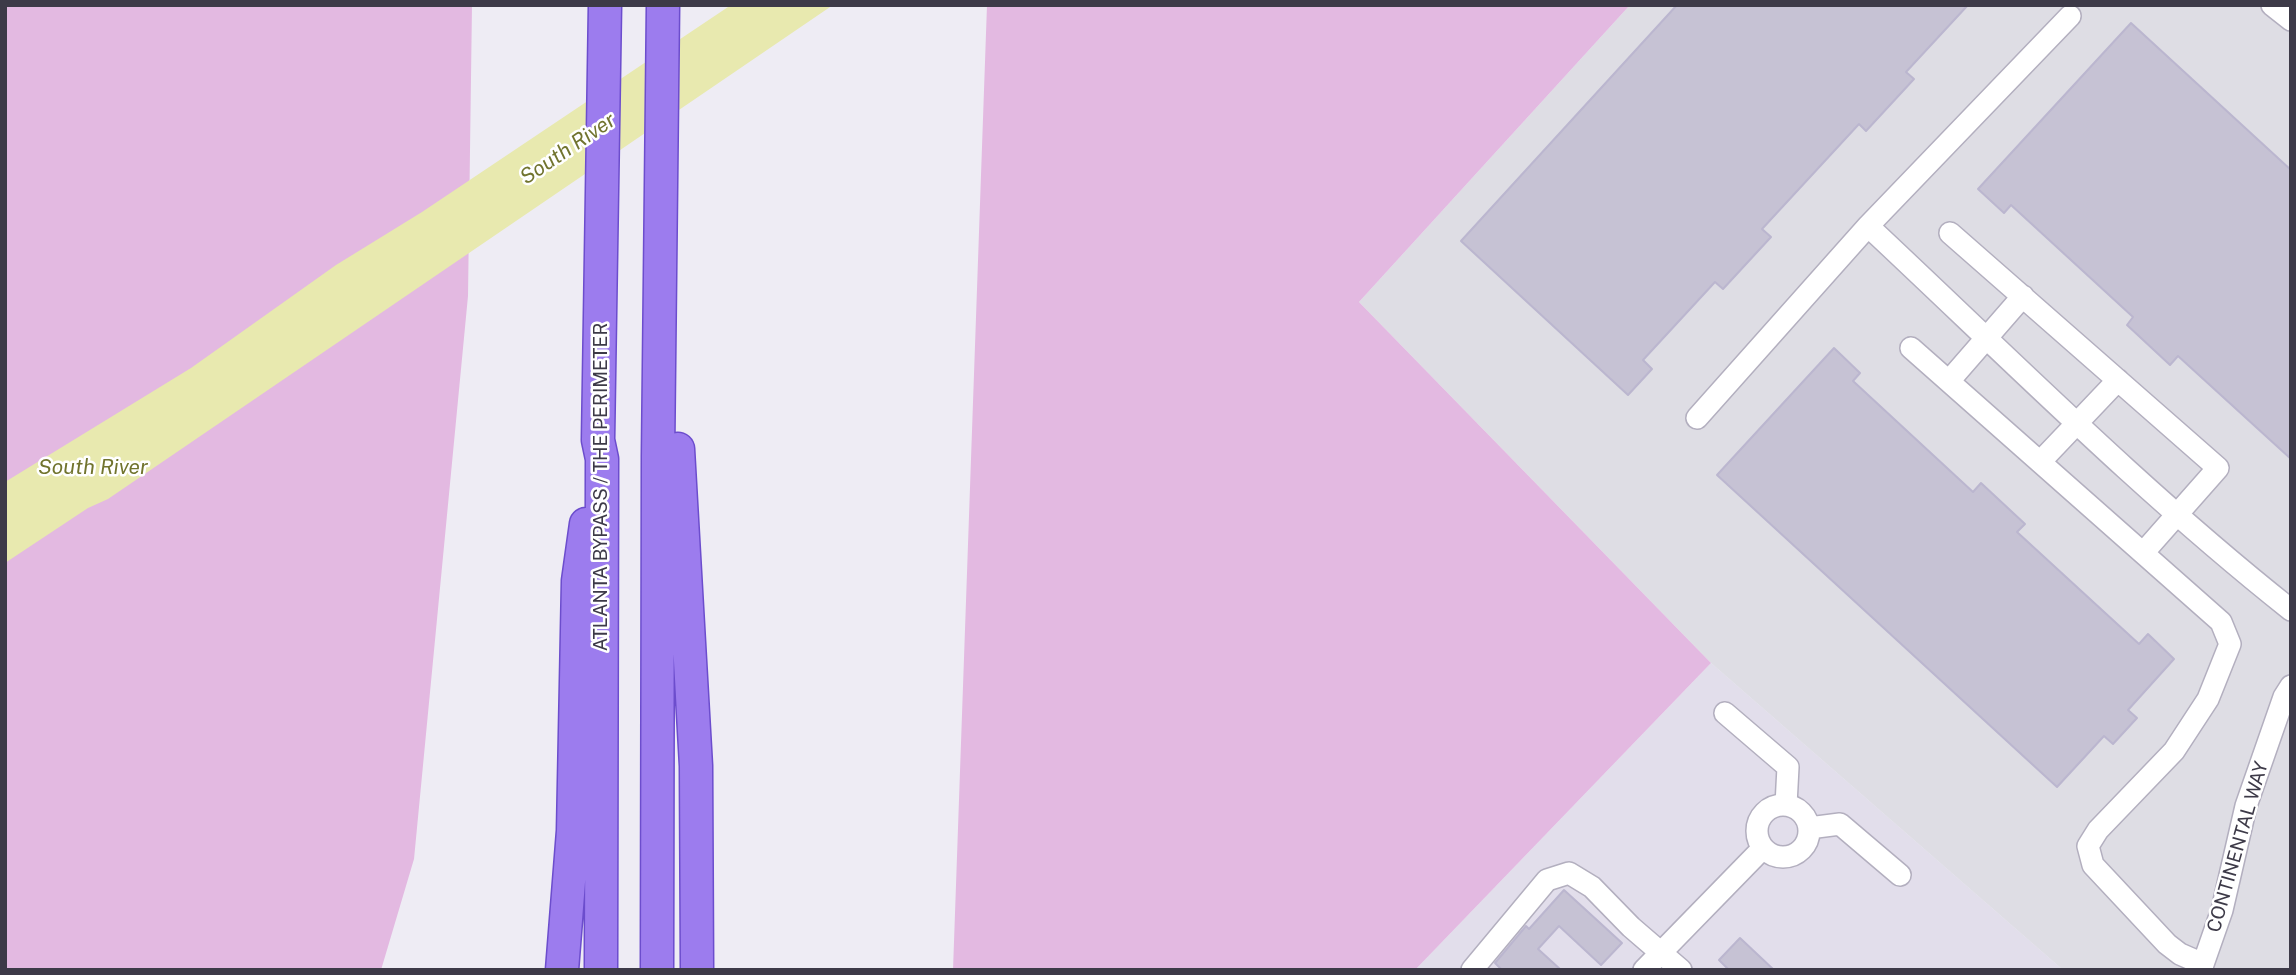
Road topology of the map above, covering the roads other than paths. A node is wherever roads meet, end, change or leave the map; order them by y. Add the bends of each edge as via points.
1 (663, 5) edge
2 (2272, 5) edge
3 (2070, 16) dead end
4 (605, 18) edge
5 (2291, 20) edge
6 (661, 165) junction
7 (1868, 226) junction
8 (1950, 233) dead end
9 (2023, 296) junction
10 (1987, 338) junction
11 (1911, 348) dead end
12 (2118, 380) junction
13 (1949, 381) junction
14 (1697, 418) dead end
15 (2077, 423) junction
16 (598, 440) junction
17 (2040, 462) junction
18 (2178, 514) junction
19 (2143, 553) junction
20 (2291, 610) edge
21 (2291, 685) edge
22 (1725, 713) dead end
23 (1786, 806) junction
24 (1809, 828) junction
25 (1763, 848) junction
26 (1900, 875) dead end
27 (1659, 953) junction
28 (2202, 967) edge
29 (562, 970) edge
30 (601, 970) edge
31 (657, 970) edge
32 (697, 970) edge
33 (1472, 970) edge
34 (1644, 970) edge
35 (1681, 970) edge

1 - 6 highway
2 - 5 street
3 - 7 street
4 - 16 highway, ATLANTA BYPASS / THE PERIMETER
6 - 31 highway
6 - 32 highway via 696,766
7 - 10 street
7 - 14 street
8 - 9 street
9 - 10 street
9 - 12 street
10 - 13 street
10 - 15 street
11 - 13 street
12 - 15 street
12 - 18 street via 2218,468
13 - 17 street
15 - 17 street
15 - 18 street
16 - 29 highway via 578,581 573,831
16 - 30 highway, ATLANTA BYPASS / THE PERIMETER via 602,459
17 - 19 street
18 - 19 street
18 - 20 street
19 - 28 street via 2221,622 2230,644 2208,699 2174,751 2088,846 2094,865 2167,944
21 - 28 street, CONTINENTAL WAY via 2246,806 2222,910
22 - 23 street via 1788,766
23 - 24 street via 1801,813
23 - 25 street via 1769,809 1759,823
24 - 25 street via 1806,844 1793,855 1777,856
24 - 26 street via 1840,824
25 - 27 street
27 - 33 street via 1592,887 1569,873 1548,880
27 - 34 street
27 - 35 street

